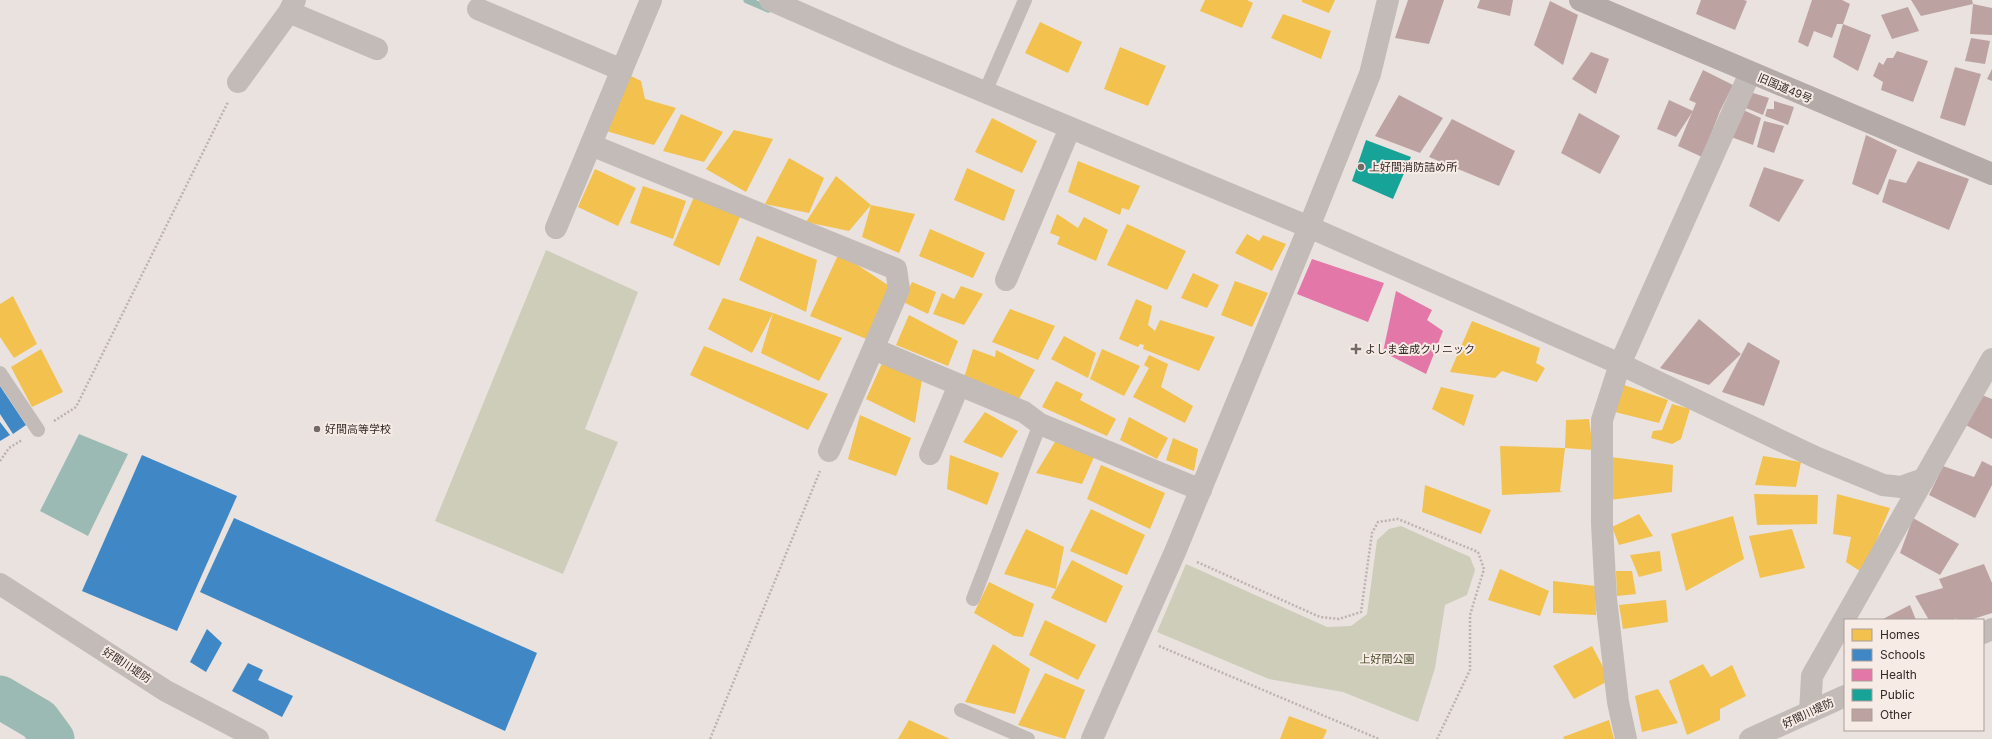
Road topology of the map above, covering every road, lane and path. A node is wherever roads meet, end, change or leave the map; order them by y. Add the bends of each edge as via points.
1 (651, 0) edge
2 (770, 0) edge
3 (1025, 0) edge
4 (1388, 0) edge
5 (1580, 0) edge
6 (292, 6) edge
7 (478, 8) dead end
8 (377, 49) dead end
9 (622, 70) junction
10 (1750, 73) junction
11 (238, 82) joint
12 (985, 92) junction
13 (1070, 128) junction
14 (591, 145) junction
15 (1992, 174) edge
16 (1309, 227) junction
17 (556, 228) dead end
18 (1006, 280) dead end
19 (880, 352) dead end
20 (1992, 359) edge
21 (1620, 364) junction
22 (0, 373) edge
23 (959, 385) junction
24 (1040, 424) junction
25 (38, 430) junction
26 (829, 451) joint
27 (930, 454) dead end
28 (0, 461) edge
29 (1924, 479) junction
30 (1201, 490) junction
31 (1175, 552) junction
32 (0, 584) edge
33 (973, 599) dead end
34 (1844, 619) edge
35 (1844, 620) edge
36 (1139, 637) junction
37 (1844, 696) edge
38 (961, 710) dead end
39 (1810, 712) junction
40 (258, 739) edge
41 (710, 739) edge
42 (1028, 739) edge
43 (1092, 739) edge
44 (1379, 739) edge
45 (1437, 739) edge
46 (1626, 739) edge
47 (1750, 739) edge

1 - 9 street
2 - 12 street
3 - 12 lane
4 - 16 street via 1370,74
5 - 10 street, 旧国道49号
6 - 8 street
6 - 11 street
7 - 9 street
9 - 14 street
10 - 15 street, 旧国道49号
10 - 21 street
11 - 25 path via 76,407
12 - 13 street
13 - 16 street
13 - 18 street
14 - 17 street
14 - 26 street via 896,269 899,289
16 - 21 street
16 - 30 street
19 - 23 street
20 - 29 street
21 - 29 street via 1815,457 1882,485 1900,487
21 - 46 street via 1602,420 1602,524 1606,599 1618,702
22 - 25 lane
23 - 24 street via 1024,412
23 - 27 street
24 - 30 street
24 - 33 lane
25 - 28 path via 9,448
26 - 41 path
29 - 34 street
30 - 31 street
31 - 36 street
31 - 45 path via 1320,617 1339,619 1361,612 1372,534 1378,522 1398,520 1478,552 1484,569 1470,615 1470,670
32 - 40 street, 好間川堤防 via 166,690
35 - 39 street via 1812,676
36 - 43 street
36 - 44 path
37 - 39 street, 好間川堤防
38 - 42 lane
39 - 47 street, 好間川堤防

